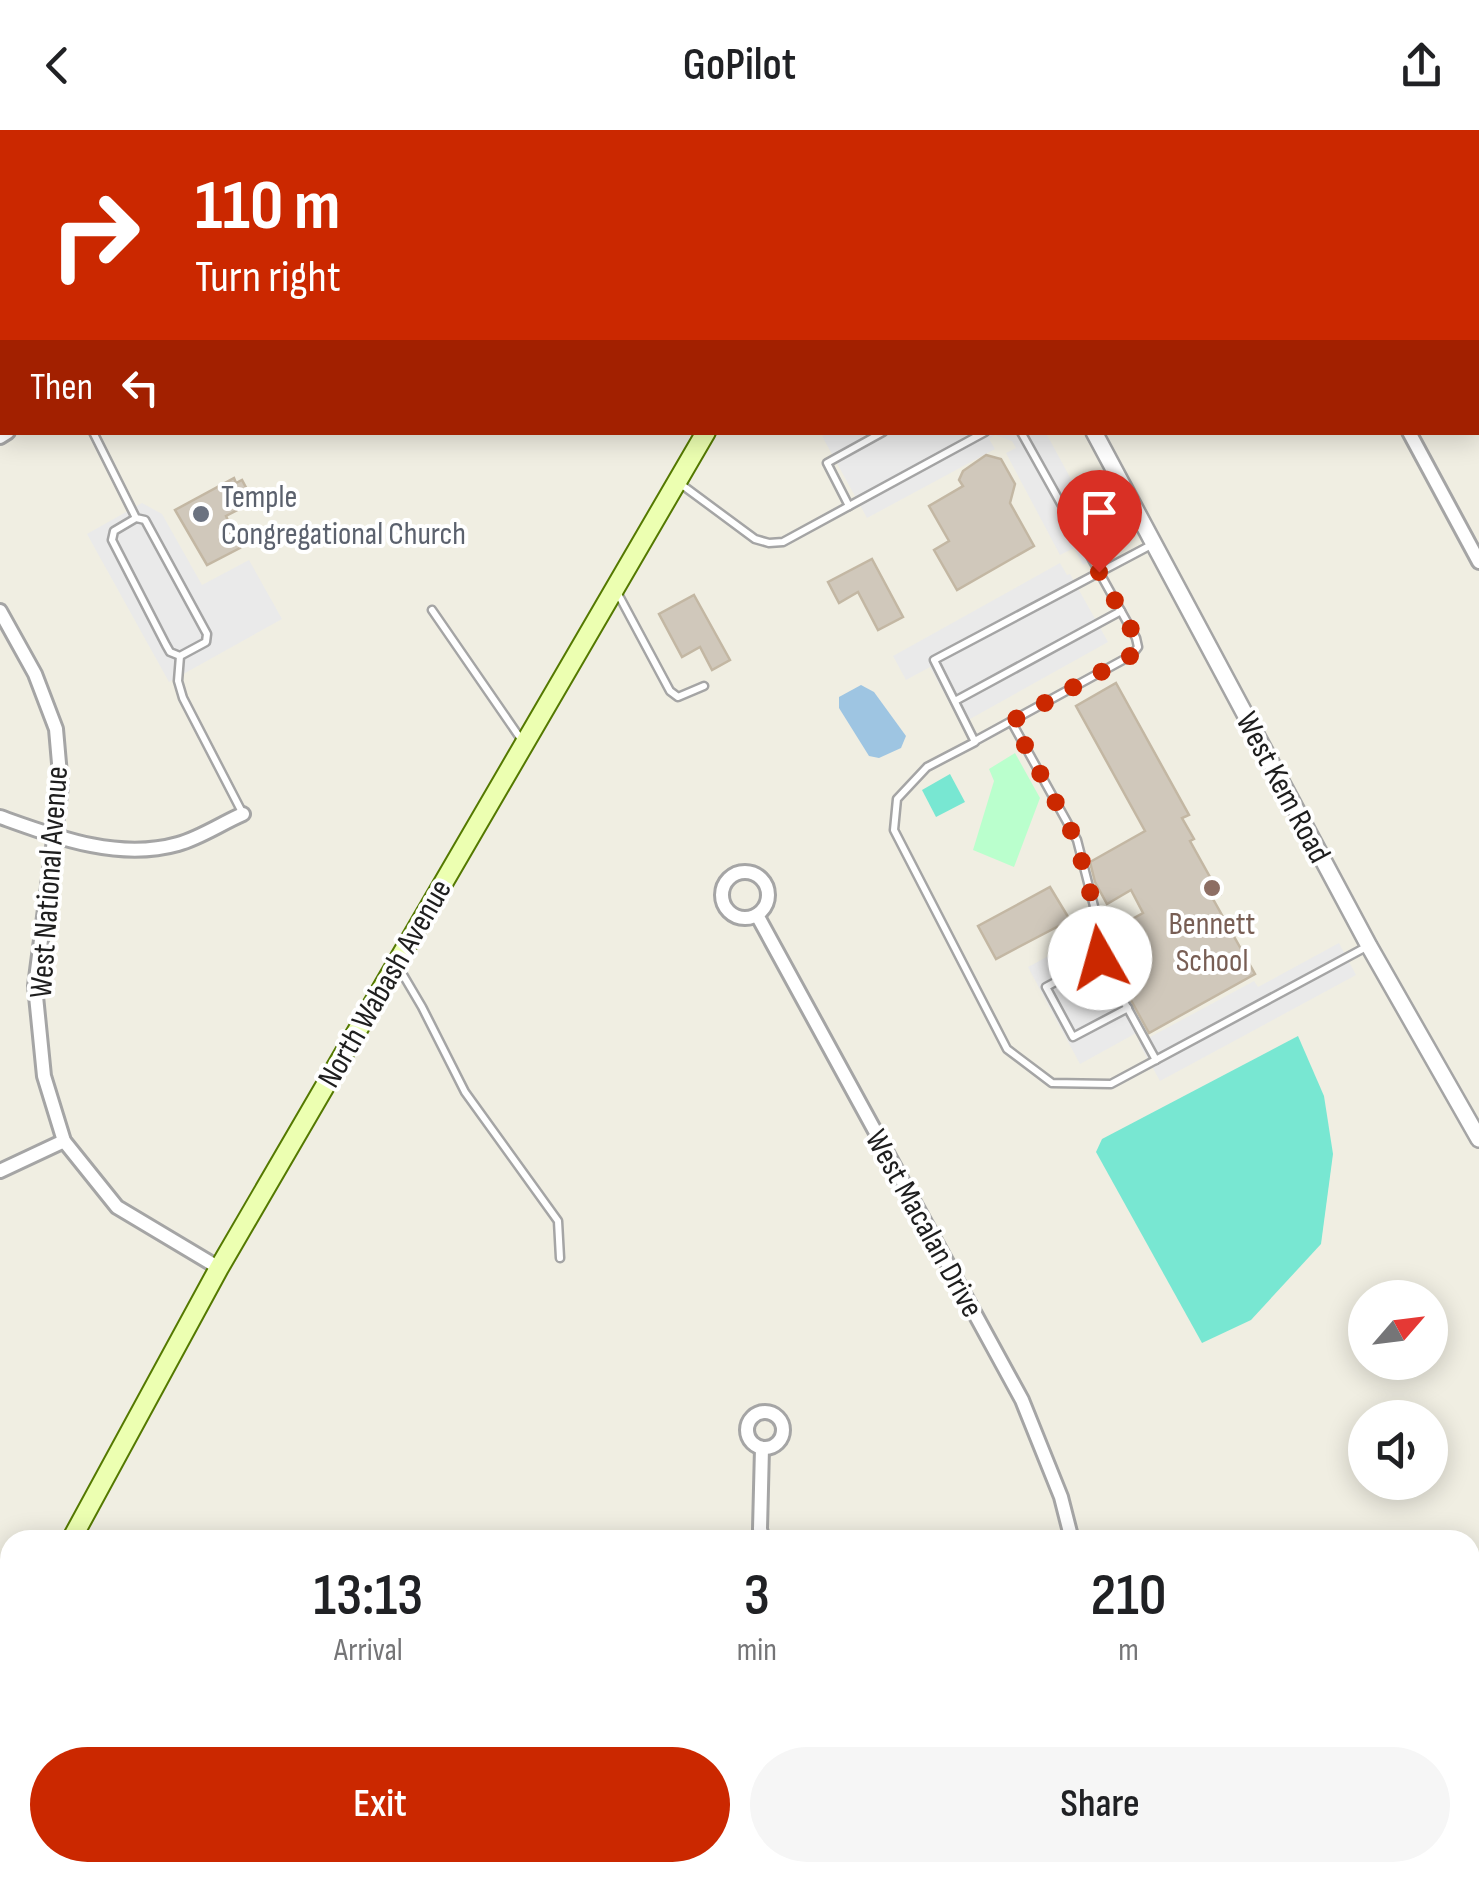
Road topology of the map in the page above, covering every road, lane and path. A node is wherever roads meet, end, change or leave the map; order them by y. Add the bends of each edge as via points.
1 (94, 435) edge
2 (704, 435) edge
3 (878, 435) edge
4 (980, 435) edge
5 (1023, 435) edge
6 (1096, 435) edge
7 (1411, 435) edge
8 (677, 482) junction
9 (850, 506) junction
10 (136, 518) junction
11 (1153, 544) junction
12 (1479, 562) edge
13 (1099, 572) junction
14 (614, 587) junction
15 (432, 610) dead end
16 (0, 611) edge
17 (1121, 611) junction
18 (180, 656) junction
19 (704, 686) dead end
20 (955, 702) junction
21 (1012, 721) junction
22 (975, 742) junction
23 (524, 743) junction
24 (243, 814) joint
25 (0, 817) edge
26 (54, 836) junction
27 (757, 914) dead end
28 (1369, 946) junction
29 (1100, 958) junction
30 (395, 963) junction
31 (1128, 1008) junction
32 (1156, 1060) junction
33 (1479, 1139) edge
34 (64, 1141) junction
35 (0, 1171) edge
36 (560, 1258) dead end
37 (218, 1268) junction
38 (762, 1448) dead end
39 (76, 1530) edge
40 (760, 1530) edge
41 (1069, 1530) edge

1 - 10 lane
2 - 8 main road, North Wabash Avenue
3 - 9 lane via 827,463
4 - 9 lane
5 - 13 lane
6 - 11 street, West Kem Road
7 - 12 street
8 - 9 lane via 768,543 783,542
8 - 14 main road, North Wabash Avenue
10 - 18 lane via 114,531 115,548 170,652
10 - 18 lane via 145,520 207,634 206,642
11 - 13 lane
11 - 28 street, West Kem Road
13 - 17 lane
13 - 20 lane via 934,660
14 - 19 lane via 670,691 678,698
14 - 23 main road, North Wabash Avenue
15 - 23 lane
16 - 26 street, West National Avenue via 56,728 60,786
17 - 20 lane
17 - 21 lane via 1136,638 1132,655
18 - 24 lane via 184,698
20 - 22 lane
21 - 22 lane
21 - 29 lane via 1076,840
22 - 32 lane via 928,767 897,800 894,830 1007,1049 1052,1084 1111,1084
23 - 30 main road, North Wabash Avenue
24 - 26 street via 178,844 124,850
25 - 26 street
26 - 34 street, West National Avenue via 34,986 44,1076
27 - 41 street, West Macalan Drive via 1022,1400
28 - 32 lane
28 - 33 street, West Kem Road
29 - 31 lane
29 - 31 lane via 1046,987 1073,1036
30 - 36 lane via 465,1092 558,1221
30 - 37 main road, North Wabash Avenue
31 - 32 lane
34 - 35 street
34 - 37 street, West National Avenue via 117,1206
37 - 39 main road, North Wabash Avenue
38 - 40 street

